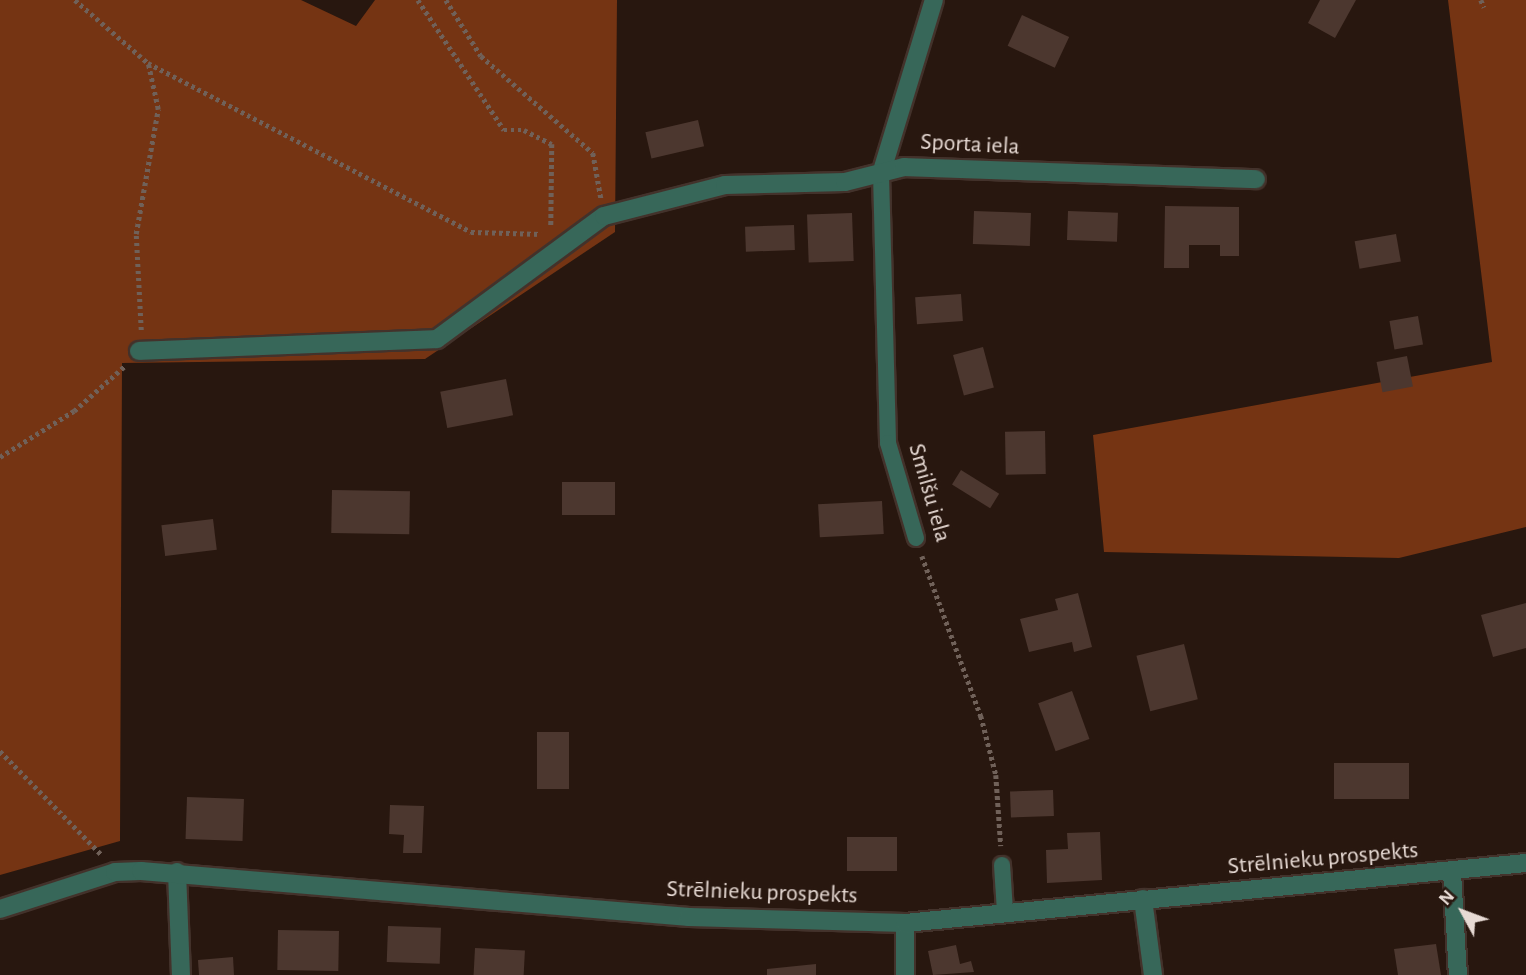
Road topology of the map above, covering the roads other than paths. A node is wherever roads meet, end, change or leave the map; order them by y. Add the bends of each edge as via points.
1 (934, 0) edge
2 (881, 174) junction
3 (1255, 179) dead end
4 (139, 352) road end
5 (916, 538) road end
6 (1526, 863) edge
7 (1003, 865) road end
8 (177, 872) junction
9 (1452, 872) junction
10 (1143, 899) junction
11 (0, 909) edge
12 (1005, 911) junction
13 (905, 923) junction
14 (181, 975) edge
15 (905, 975) edge
16 (1153, 975) edge
17 (1458, 975) edge

1 - 2 street, Smilšu iela
2 - 3 street, Sporta iela via 904,167
2 - 4 street, Sporta iela via 845,183 724,185 604,216 437,339
2 - 5 street, Smilšu iela via 888,443
6 - 9 street, Strēlnieku prospekts
7 - 12 street
8 - 11 street, Strēlnieku prospekts via 116,873
8 - 13 street, Strēlnieku prospekts via 689,917
8 - 14 street
9 - 10 street, Strēlnieku prospekts
9 - 17 street
10 - 12 street, Strēlnieku prospekts
10 - 16 street
12 - 13 street, Strēlnieku prospekts
13 - 15 street

